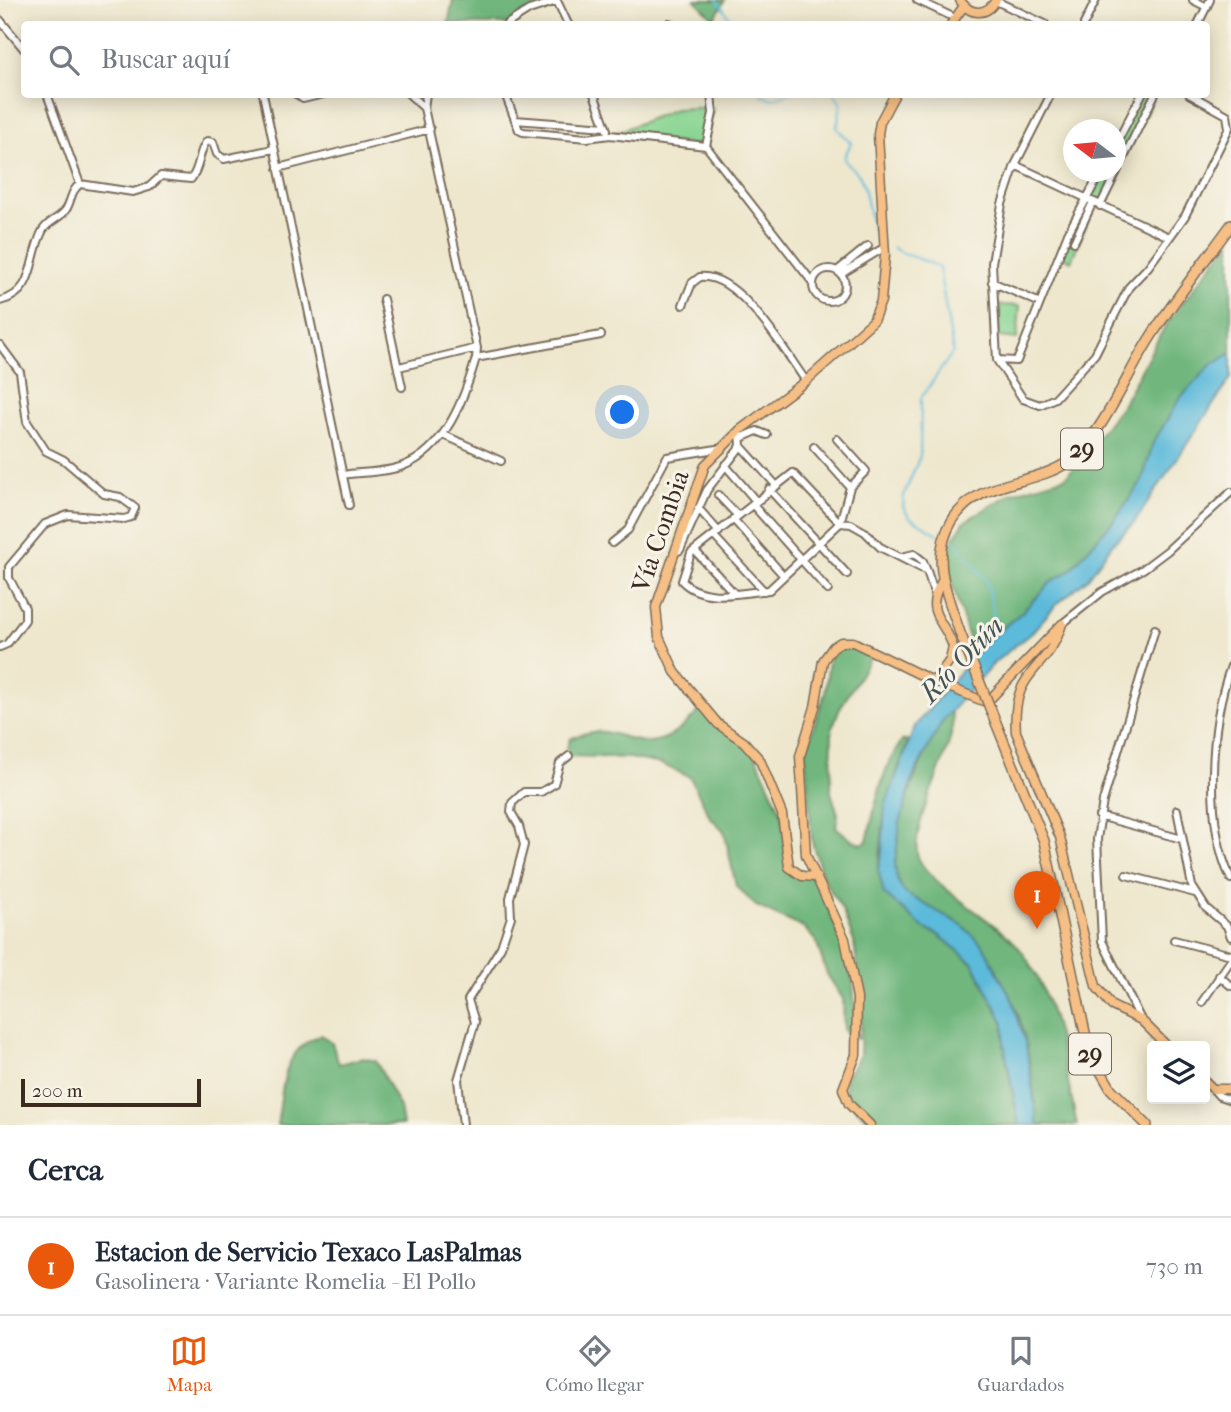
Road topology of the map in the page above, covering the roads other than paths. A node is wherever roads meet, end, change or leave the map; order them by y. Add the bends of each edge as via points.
1 (916, 0) edge
2 (1096, 0) edge
3 (1193, 0) edge
4 (558, 1) edge
5 (996, 1) edge
6 (962, 3) edge
7 (1208, 3) edge
8 (0, 20) edge
9 (512, 21) edge
10 (567, 21) edge
11 (953, 21) edge
12 (1039, 21) edge
13 (1086, 21) edge
14 (1199, 21) edge
15 (21, 45) edge
16 (48, 98) edge
17 (264, 98) edge
18 (413, 98) edge
19 (425, 98) edge
20 (507, 98) edge
21 (595, 98) edge
22 (711, 98) edge
23 (893, 98) edge
24 (1049, 98) edge
25 (1140, 98) edge
26 (1153, 98) edge
27 (1197, 98) edge
28 (424, 108) junction
29 (515, 120) junction
30 (1126, 124) edge
31 (606, 127) junction
32 (430, 129) junction
33 (610, 135) junction
34 (706, 146) junction
35 (274, 149) junction
36 (1015, 165) junction
37 (278, 168) junction
38 (1098, 182) edge
39 (80, 184) junction
40 (1093, 202) junction
41 (1231, 225) edge
42 (1169, 237) junction
43 (1074, 242) dead end
44 (868, 246) dead end
45 (885, 247) junction
46 (839, 273) junction
47 (992, 282) junction
48 (813, 283) junction
49 (383, 299) dead end
50 (0, 301) edge
51 (1038, 302) junction
52 (683, 305) dead end
53 (601, 335) dead end
54 (0, 345) edge
55 (477, 348) junction
56 (476, 358) junction
57 (997, 360) junction
58 (398, 367) junction
59 (806, 381) junction
60 (402, 387) dead end
61 (741, 434) junction
62 (444, 435) junction
63 (767, 435) dead end
64 (837, 439) dead end
65 (741, 446) junction
66 (723, 447) junction
67 (814, 447) dead end
68 (501, 461) dead end
69 (725, 466) junction
70 (343, 475) junction
71 (850, 486) junction
72 (772, 487) junction
73 (1231, 492) edge
74 (718, 495) dead end
75 (754, 503) junction
76 (349, 505) dead end
77 (698, 508) junction
78 (735, 517) junction
79 (840, 523) junction
80 (717, 534) junction
81 (612, 543) dead end
82 (819, 543) junction
83 (676, 552) junction
84 (694, 553) junction
85 (801, 560) junction
86 (847, 574) dead end
87 (784, 576) junction
88 (942, 582) junction
89 (828, 590) dead end
90 (764, 591) junction
91 (734, 593) junction
92 (935, 596) junction
93 (1062, 624) junction
94 (1155, 629) dead end
95 (0, 647) edge
96 (1231, 666) edge
97 (934, 682) junction
98 (569, 756) dead end
99 (1177, 810) dead end
100 (1099, 816) junction
101 (1182, 839) junction
102 (1126, 875) dead end
103 (815, 877) junction
104 (1231, 879) edge
105 (1195, 893) junction
106 (1231, 937) edge
107 (1174, 940) dead end
108 (1231, 957) edge
109 (1219, 976) junction
110 (1231, 986) edge
111 (1202, 1002) dead end
112 (1141, 1020) junction
113 (1162, 1041) edge
114 (1210, 1086) edge
115 (1213, 1089) junction
116 (1231, 1089) edge
117 (1231, 1100) edge
118 (463, 1125) edge
119 (870, 1125) edge
120 (1147, 1125) edge

1 - 11 street
2 - 13 street
3 - 7 street
4 - 9 street
4 - 10 street
5 - 6 main road via 979,13
5 - 12 street
6 - 11 main road
7 - 14 street
8 - 15 street
16 - 39 street
17 - 35 street
18 - 28 street
19 - 28 street
20 - 29 street
21 - 31 street
22 - 34 street
23 - 45 main road, Vía Combia via 878,134
24 - 36 street
25 - 30 street
26 - 40 street
27 - 42 street via 1227,114 1229,128 1185,216
28 - 32 street
29 - 31 street
29 - 33 street via 523,132 587,138
31 - 33 street
32 - 37 street
32 - 55 street
33 - 34 street
34 - 48 street
35 - 37 street
35 - 39 street via 222,158 213,142 207,141 191,179 161,176 149,187 133,192
36 - 40 street
36 - 47 street via 997,226
37 - 70 street
38 - 40 street
39 - 50 street via 67,209 43,230 29,281 19,293
40 - 42 street
40 - 43 street
40 - 51 street
41 - 88 highway, 29 via 1161,321 1077,454 1049,471 982,492 960,510 943,542
42 - 57 street via 1129,287 1095,354 1055,398 1040,405 1023,399
44 - 46 street
45 - 46 street
45 - 59 main road, Vía Combia via 881,300 873,321
46 - 48 street via 823,270
46 - 48 street via 845,290 834,301 818,298
47 - 51 street
47 - 57 street
49 - 58 street
51 - 57 street via 1017,361
52 - 59 street via 692,283 700,277 722,280 749,304
53 - 56 street
54 - 95 street via 20,372 27,422 46,451 104,494 120,497 135,508 131,517 124,519 68,515 45,524 9,567 9,578 26,612 19,631
55 - 56 street
55 - 58 street
56 - 62 street
58 - 60 street
59 - 61 main road, Vía Combia
61 - 63 street via 757,431
61 - 65 street
61 - 66 main road, Vía Combia
62 - 68 street
62 - 70 street via 431,451 401,467
64 - 71 street via 866,471
65 - 69 street
65 - 72 street
66 - 81 street via 667,457 628,530
66 - 83 main road, Vía Combia via 702,469
67 - 71 street
69 - 75 street
69 - 77 street
70 - 76 street
71 - 79 street
72 - 75 street
72 - 79 street via 789,473 796,474
72 - 82 street
73 - 93 street via 1167,551
74 - 78 street
75 - 78 street
75 - 85 street
77 - 80 street
77 - 83 street
78 - 80 street
78 - 87 street
79 - 82 street
79 - 92 street via 858,528 880,547 927,571
80 - 84 street
80 - 90 street
82 - 85 street
82 - 86 street
83 - 84 street
83 - 103 main road, Vía Combia via 656,607 663,651 719,724 760,760 782,814 789,867 802,876
84 - 91 street
84 - 91 street via 682,581 690,590
85 - 87 street
85 - 89 street
87 - 90 street
88 - 92 main road
88 - 120 highway, 29, bridge via 1044,841 1089,1051 1111,1089
90 - 91 street
92 - 97 main road via 936,619 953,647 950,660
93 - 97 main road via 992,697 979,701
93 - 112 main road via 1056,643 1023,680 1016,732 1060,837 1096,986 1112,1006
94 - 100 street
96 - 104 street via 1218,709 1214,761 1216,830
97 - 103 main road via 853,642 841,642 827,653 800,756 805,845
98 - 118 street via 560,763 554,784 541,792 524,792 512,803 524,845 501,947 468,1000 475,1022 458,1080
99 - 101 street
100 - 101 street
100 - 112 street via 1102,941
101 - 105 street
102 - 105 street
103 - 119 main road via 845,939 857,998 856,1055 843,1089 849,1104
105 - 106 street via 1227,926
107 - 108 street
108 - 109 street
109 - 110 street
109 - 111 street
112 - 113 main road
114 - 115 main road
115 - 116 main road
115 - 117 street

